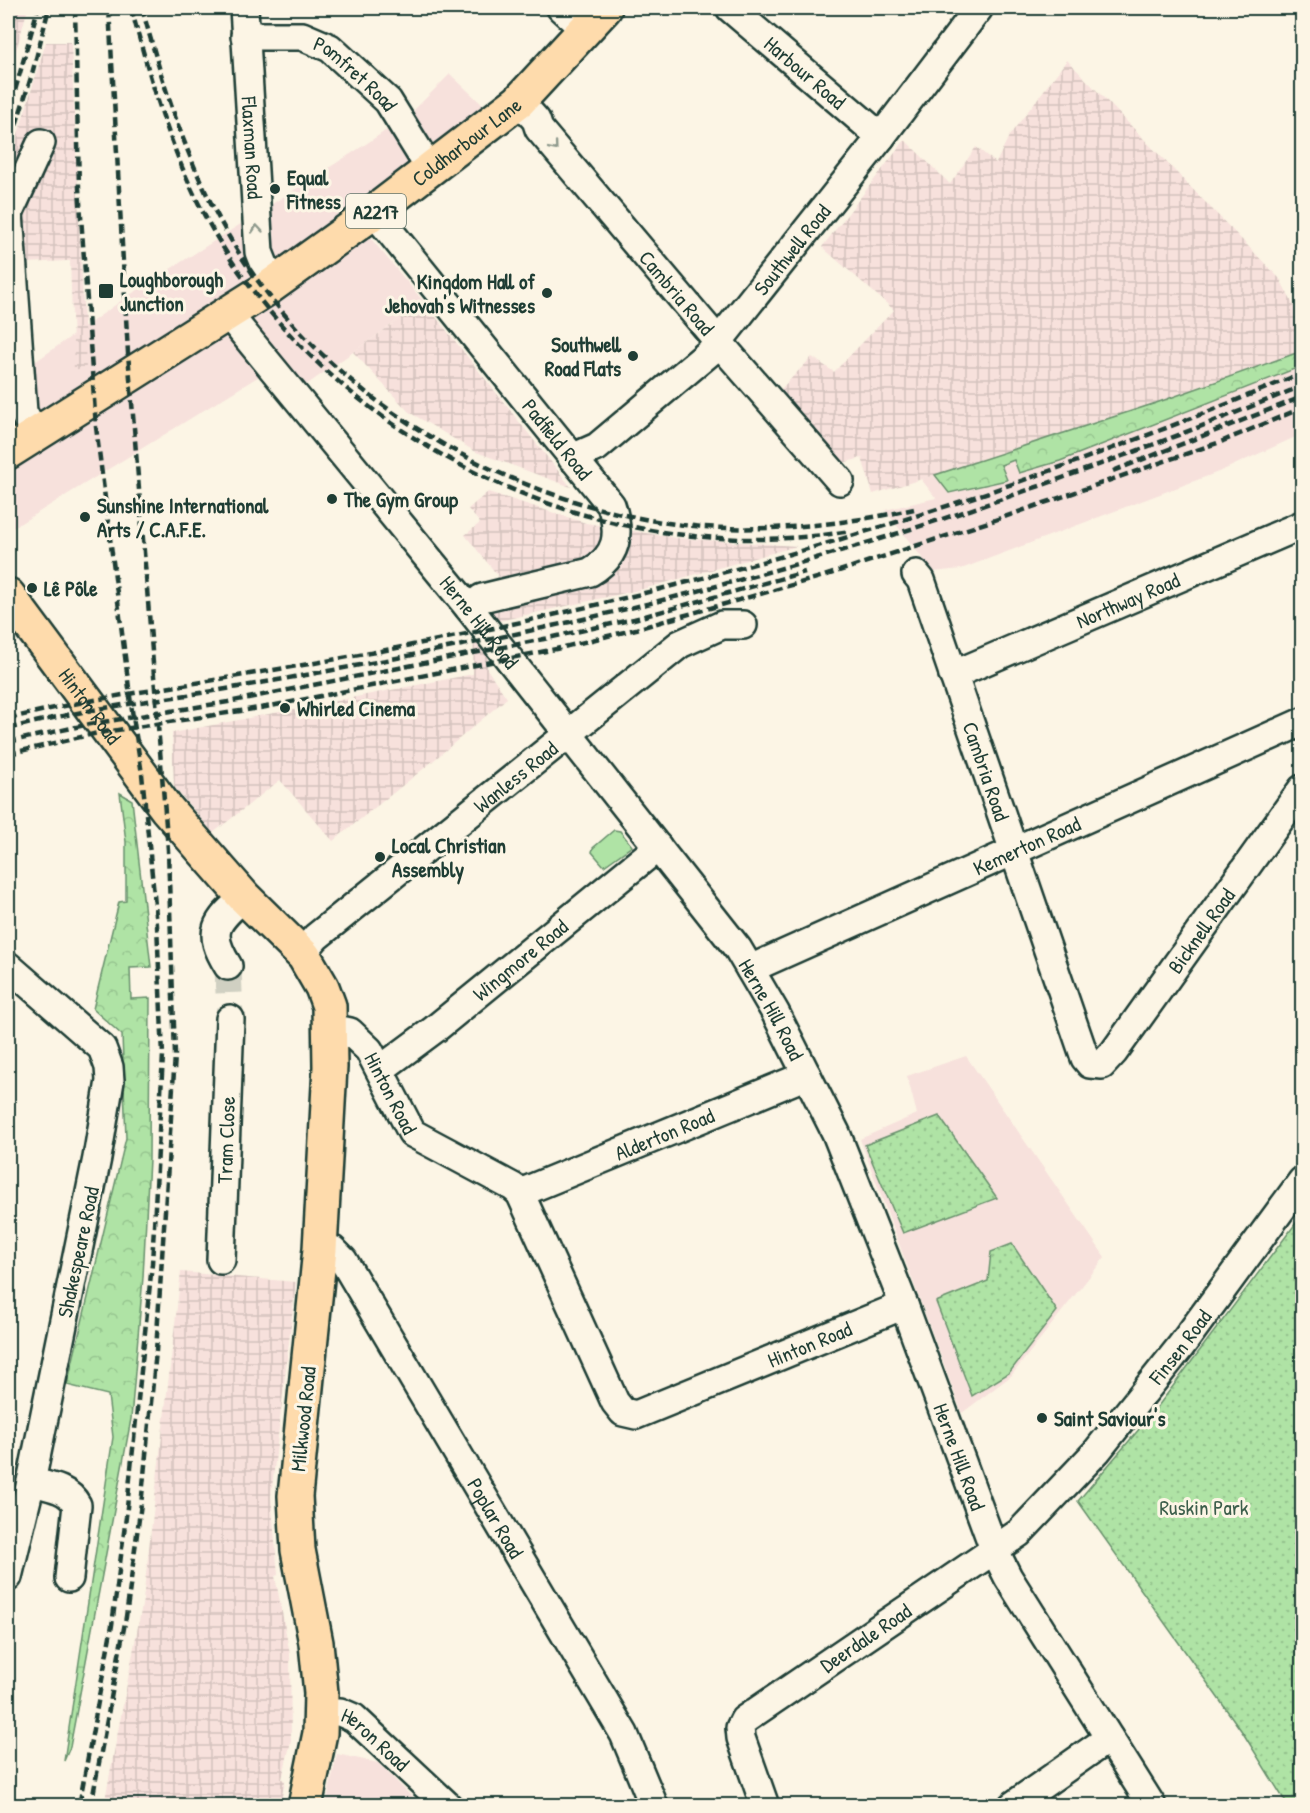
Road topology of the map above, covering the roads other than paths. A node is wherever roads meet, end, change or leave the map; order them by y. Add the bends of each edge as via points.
1 (244, 8) edge
2 (561, 8) edge
3 (730, 8) edge
4 (979, 8) edge
5 (595, 19) edge
6 (245, 36) junction
7 (519, 101) junction
8 (881, 137) junction
9 (41, 143) dead end
10 (430, 169) junction
11 (374, 212) junction
12 (8, 214) edge
13 (272, 285) junction
14 (227, 313) junction
15 (718, 342) junction
16 (34, 433) junction
17 (8, 452) edge
18 (572, 458) junction
19 (840, 481) dead end
20 (1302, 525) edge
21 (916, 574) dead end
22 (8, 595) edge
23 (469, 608) junction
24 (743, 624) dead end
25 (952, 675) junction
26 (1302, 722) edge
27 (569, 734) junction
28 (1302, 789) edge
29 (658, 848) junction
30 (1014, 853) junction
31 (244, 897) junction
32 (304, 956) junction
33 (8, 966) edge
34 (228, 966) tunnel mouth
35 (750, 969) junction
36 (230, 1019) tunnel mouth
37 (331, 1028) junction
38 (1096, 1066) joint
39 (381, 1069) junction
40 (807, 1075) junction
41 (1302, 1181) edge
42 (520, 1193) junction
43 (320, 1249) junction
44 (221, 1260) dead end
45 (904, 1305) junction
46 (31, 1482) junction
47 (994, 1549) junction
48 (8, 1577) edge
49 (69, 1578) dead end
50 (322, 1712) junction
51 (1109, 1738) junction
52 (305, 1806) edge
53 (448, 1806) edge
54 (654, 1806) edge
55 (765, 1806) edge
56 (1012, 1806) edge
57 (1152, 1806) edge

1 - 6 street, Flaxman Road
2 - 5 street
3 - 8 street, Harbour Road
4 - 8 street, Southwell Road
5 - 7 main road, Coldharbour Lane / A2217
6 - 10 street, Pomfret Road via 302,36 330,48 388,101
13 -> 6 street, Flaxman Road via 259,252
7 - 10 main road, Coldharbour Lane / A2217
7 -> 15 street, Cambria Road
8 - 15 street, Southwell Road
9 - 12 street
10 - 11 main road, Coldharbour Lane / A2217
11 - 13 main road, Coldharbour Lane / A2217
11 - 18 street, Padfield Road
12 - 16 street via 23,412
13 - 14 main road, Coldharbour Lane / A2217
14 - 16 main road, Coldharbour Lane / A2217
14 - 23 street, Herne Hill Road
15 - 18 street, Southwell Road via 597,447
15 - 19 street, Cambria Road
16 - 17 main road, Coldharbour Lane / A2217
18 - 23 street, Padfield Road via 610,505 616,520 614,549 606,563 590,572 482,598
20 - 25 street, Northway Road
21 - 25 street, Cambria Road
22 - 31 main road, Hinton Road via 166,808
23 - 27 street, Herne Hill Road
24 - 27 street, Wanless Road via 722,625 680,644
25 - 30 street, Cambria Road
26 - 30 street, Kemerton Road
27 - 29 street, Herne Hill Road
27 - 32 street, Wanless Road via 316,937
28 - 38 street, Bicknell Road via 1114,1052
29 - 35 street, Herne Hill Road via 714,915
29 - 39 street, Wingmore Road
30 - 35 street, Kemerton Road
30 - 38 street, Cambria Road via 1085,1058
31 - 32 main road, Hinton Road
31 - 34 street via 219,920 215,932 217,949
32 - 37 main road, Hinton Road via 326,996
33 - 46 street, Shakespeare Road via 102,1048 109,1074 97,1158
35 - 40 street, Herne Hill Road
36 - 44 street, Tram Close
37 - 39 street, Hinton Road via 346,1029 358,1038
37 - 43 main road, Milkwood Road
39 - 42 street, Hinton Road via 412,1133
40 - 42 street, Alderton Road
40 - 45 street, Herne Hill Road via 836,1133
41 - 47 street, Finsen Road via 1181,1346 1097,1451 1019,1533
42 - 45 street, Hinton Road via 623,1412 636,1415
43 - 50 main road, Milkwood Road via 295,1510 298,1550 320,1667
43 - 54 street, Poplar Road via 333,1250 343,1260 624,1734
45 - 47 street, Herne Hill Road
46 - 48 street, Shakespeare Road
46 - 49 street via 62,1490 77,1505
47 - 51 street, Herne Hill Road
47 - 55 street, Deerdale Road via 744,1720 741,1738
50 - 52 main road, Milkwood Road
50 - 53 street, Heron Road via 340,1712 354,1718
51 - 56 street
51 - 57 street, Herne Hill Road

